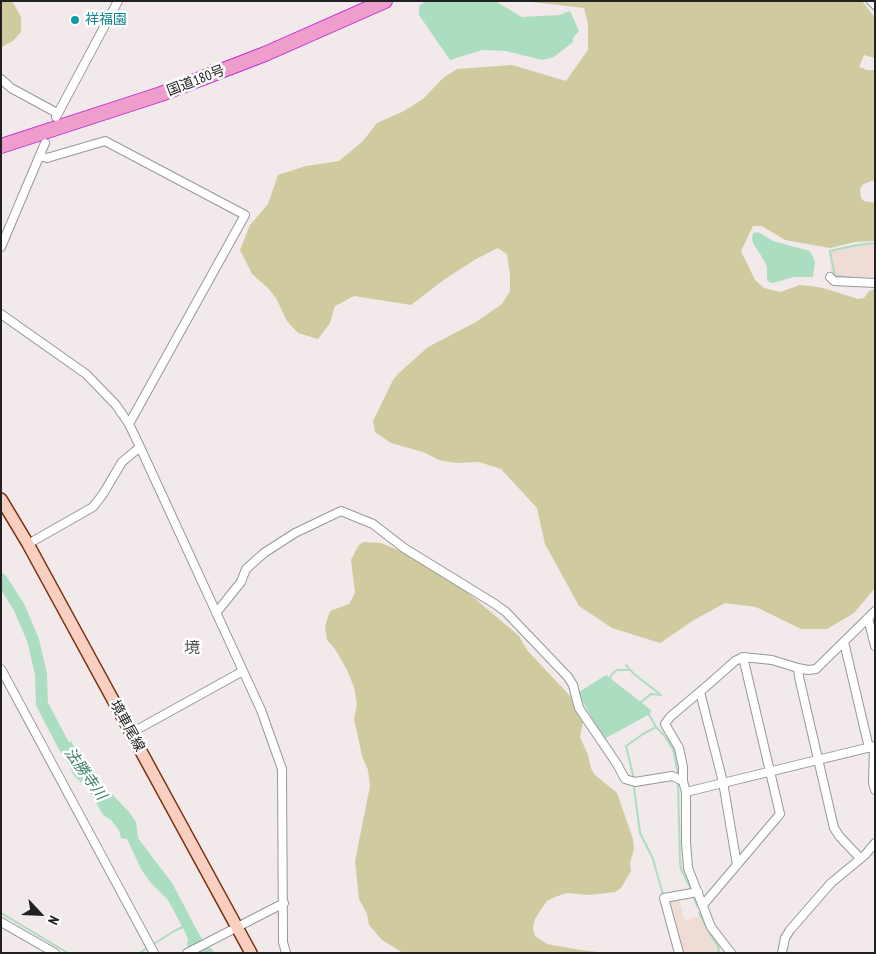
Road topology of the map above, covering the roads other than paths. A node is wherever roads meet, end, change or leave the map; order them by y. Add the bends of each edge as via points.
1 (118, 1) edge
2 (385, 1) edge
3 (871, 1) edge
4 (875, 5) edge
5 (1, 79) edge
6 (45, 143) dead end
7 (1, 146) edge
8 (40, 156) junction
9 (1, 247) edge
10 (830, 277) dead end
11 (875, 283) edge
12 (1, 314) edge
13 (128, 424) junction
14 (140, 447) junction
15 (1, 499) edge
16 (28, 544) junction
17 (875, 611) edge
18 (216, 613) junction
19 (868, 618) junction
20 (844, 642) junction
21 (875, 646) edge
22 (743, 657) junction
23 (798, 668) junction
24 (1, 669) edge
25 (243, 671) junction
26 (700, 692) junction
27 (131, 733) junction
28 (872, 747) edge
29 (819, 759) junction
30 (771, 772) junction
31 (683, 780) junction
32 (723, 782) junction
33 (875, 790) edge
34 (686, 792) junction
35 (875, 843) edge
36 (860, 858) junction
37 (738, 865) junction
38 (698, 892) junction
39 (284, 903) junction
40 (703, 905) junction
41 (1, 922) edge
42 (237, 927) junction
43 (55, 953) edge
44 (154, 953) edge
45 (187, 953) edge
46 (251, 953) edge
47 (286, 953) edge
48 (680, 953) edge
49 (731, 953) edge
50 (782, 953) edge

1 - 5 street via 56,115
2 - 7 highway, 国道180号 via 265,54 161,94
3 - 4 street
6 - 8 street
8 - 9 street
8 - 13 street via 47,158 106,141 244,215
10 - 11 street via 834,281
12 - 13 street via 86,374 116,405
13 - 14 street
14 - 16 street via 122,462 93,507
14 - 18 street
15 - 16 main road, 境車尾線
16 - 27 main road, 境車尾線
17 - 19 street
18 - 25 street
18 - 31 street via 241,582 246,569 264,553 295,533 341,511 373,524 404,548 506,612 568,676 580,708 625,779 635,782 672,776
19 - 20 street
19 - 21 street
20 - 23 street via 816,669
20 - 28 street
22 - 23 street via 772,660
22 - 26 street
22 - 30 street
23 - 29 street
24 - 44 street
25 - 27 street
25 - 39 street via 282,769
26 - 31 street via 665,724 679,748
26 - 32 street
27 - 42 main road, 境車尾線
28 - 29 street
28 - 33 street via 872,783
29 - 30 street
29 - 36 street via 834,828
30 - 32 street
30 - 37 street via 780,814
31 - 34 street
32 - 34 street
32 - 37 street
34 - 38 street via 686,859
35 - 36 street
36 - 50 street via 831,883 790,930
37 - 40 street
38 - 40 street
38 - 48 street via 664,898
39 - 42 street
39 - 47 street
40 - 49 street via 711,927
41 - 43 street
42 - 45 street
42 - 46 main road, 境車尾線

